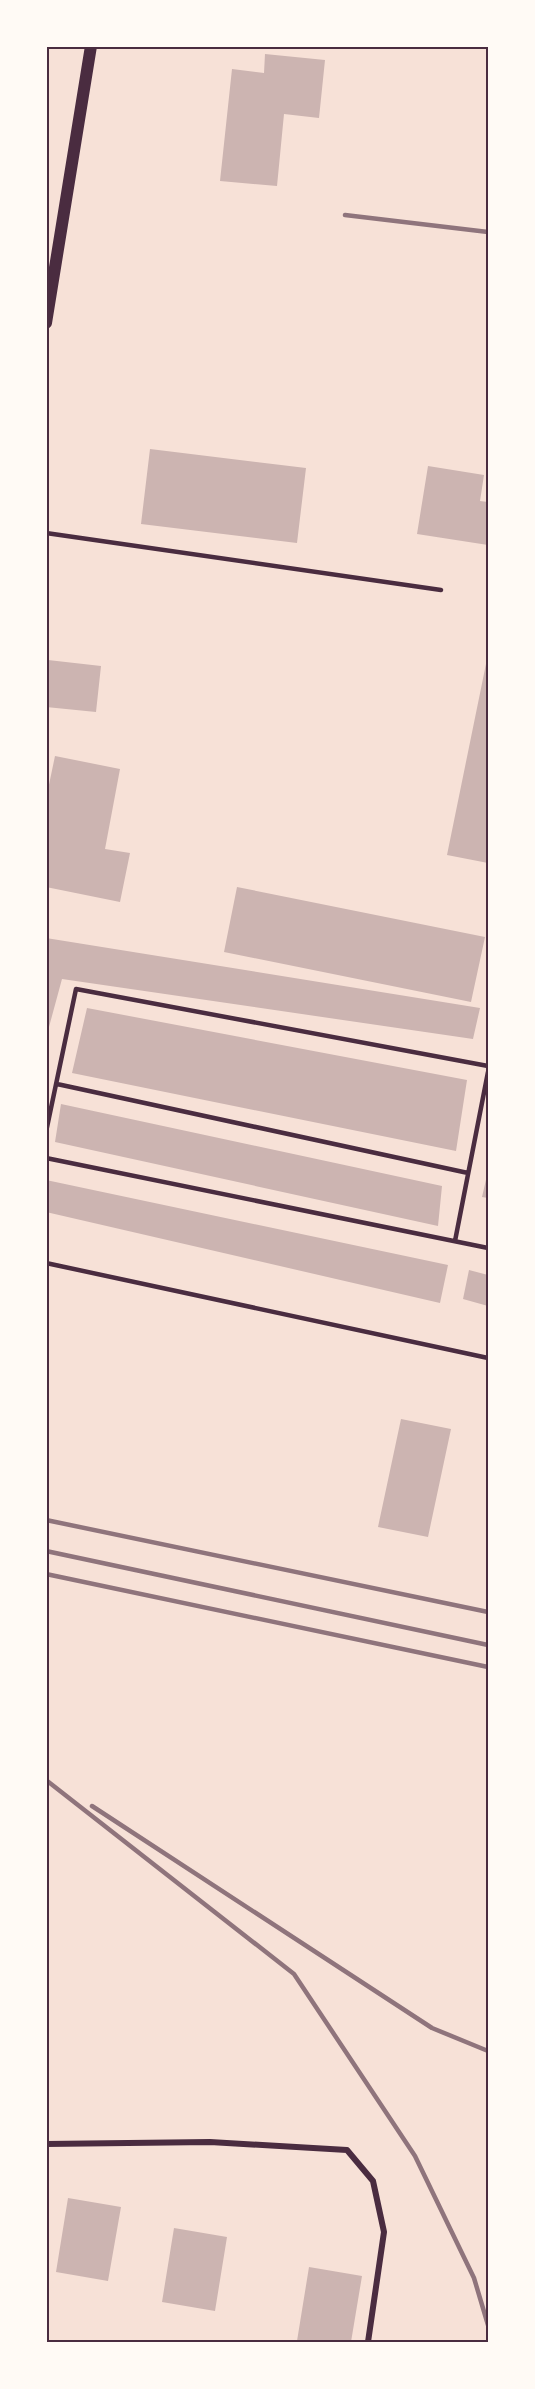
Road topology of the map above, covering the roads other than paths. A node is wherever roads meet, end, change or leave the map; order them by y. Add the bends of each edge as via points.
1 (91, 46) edge
2 (48, 306) edge
3 (46, 323) edge
4 (46, 533) edge
5 (441, 590) dead end
6 (489, 1066) edge
7 (489, 1072) edge
8 (57, 1084) junction
9 (46, 1132) edge
10 (46, 1158) edge
11 (468, 1173) junction
12 (455, 1241) junction
13 (489, 1248) edge
14 (46, 1263) edge
15 (489, 1358) edge
16 (46, 2144) edge
17 (368, 2343) edge

1 - 2 main road
2 - 3 main road
4 - 5 lane
6 - 8 lane via 76,989
7 - 11 lane
8 - 9 lane
8 - 11 lane
10 - 12 lane
11 - 12 lane
12 - 13 lane
14 - 15 lane
16 - 17 street via 210,2142 347,2150 373,2181 384,2232

